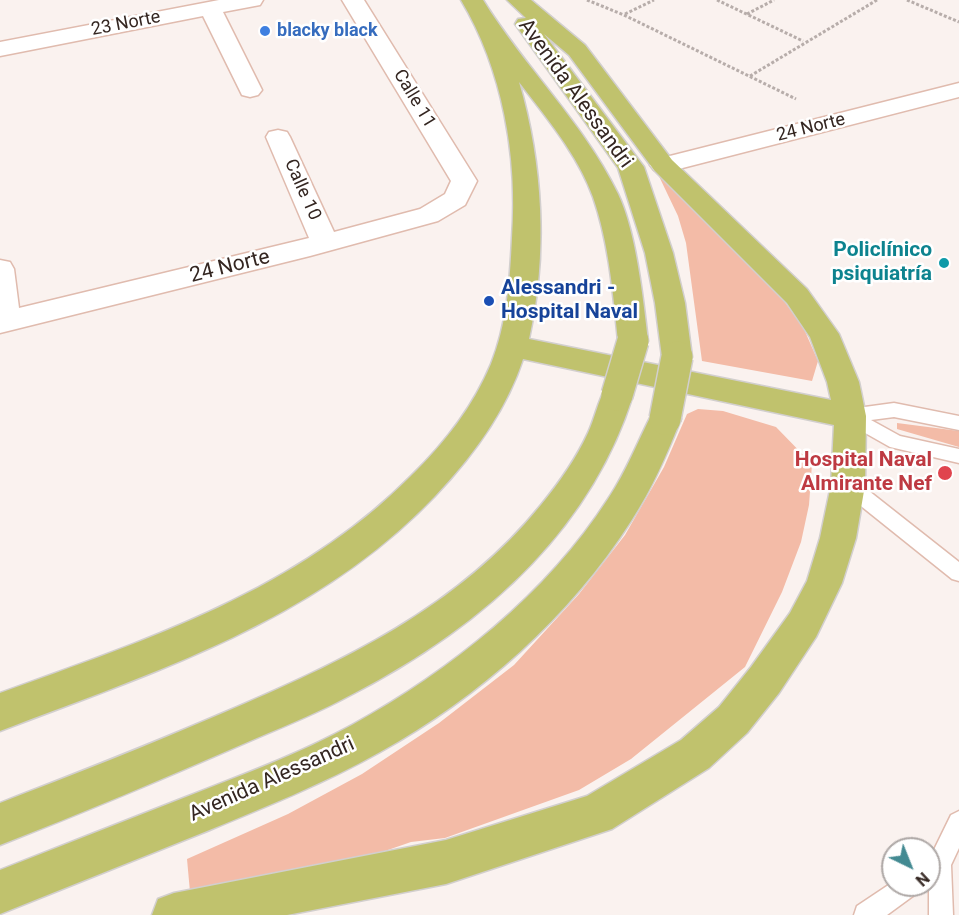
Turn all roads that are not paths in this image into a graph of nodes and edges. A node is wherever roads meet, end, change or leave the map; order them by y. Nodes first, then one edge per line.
1 (167, 0) edge
2 (252, 0) edge
3 (353, 0) edge
4 (472, 0) edge
5 (510, 0) edge
6 (518, 0) edge
7 (205, 9) junction
8 (486, 23) junction
9 (0, 49) edge
10 (250, 90) dead end
11 (959, 90) edge
12 (278, 137) dead end
13 (663, 165) junction
14 (456, 199) joint
15 (325, 243) junction
16 (0, 269) edge
17 (3, 322) edge
18 (512, 346) junction
19 (850, 416) junction
20 (959, 423) edge
21 (959, 456) edge
22 (848, 485) junction
23 (959, 573) edge
24 (0, 712) edge
25 (959, 823) edge
26 (0, 824) edge
27 (941, 855) edge
28 (0, 892) edge
29 (892, 897) edge
30 (938, 897) edge
31 (174, 915) edge
32 (866, 915) edge
33 (941, 915) edge

1 - 7 street
2 - 7 street, 23 Norte
3 - 14 street, Calle 11
4 - 8 main road, Avenida Alessandri
5 - 28 main road, Avenida Alessandri, bridge
6 - 13 main road
7 - 9 street, 23 Norte
7 - 10 street
8 - 18 main road
8 - 26 main road, Avenida Alessandri, bridge
11 - 13 street, 24 Norte
12 - 15 street, Calle 10
13 - 19 main road
14 - 15 street, 24 Norte
15 - 17 street, 24 Norte
16 - 17 street
18 - 19 main road
18 - 24 main road
19 - 20 lane
19 - 21 lane
19 - 22 main road
22 - 23 lane
22 - 31 main road
25 - 27 lane
29 - 32 lane
30 - 33 lane

